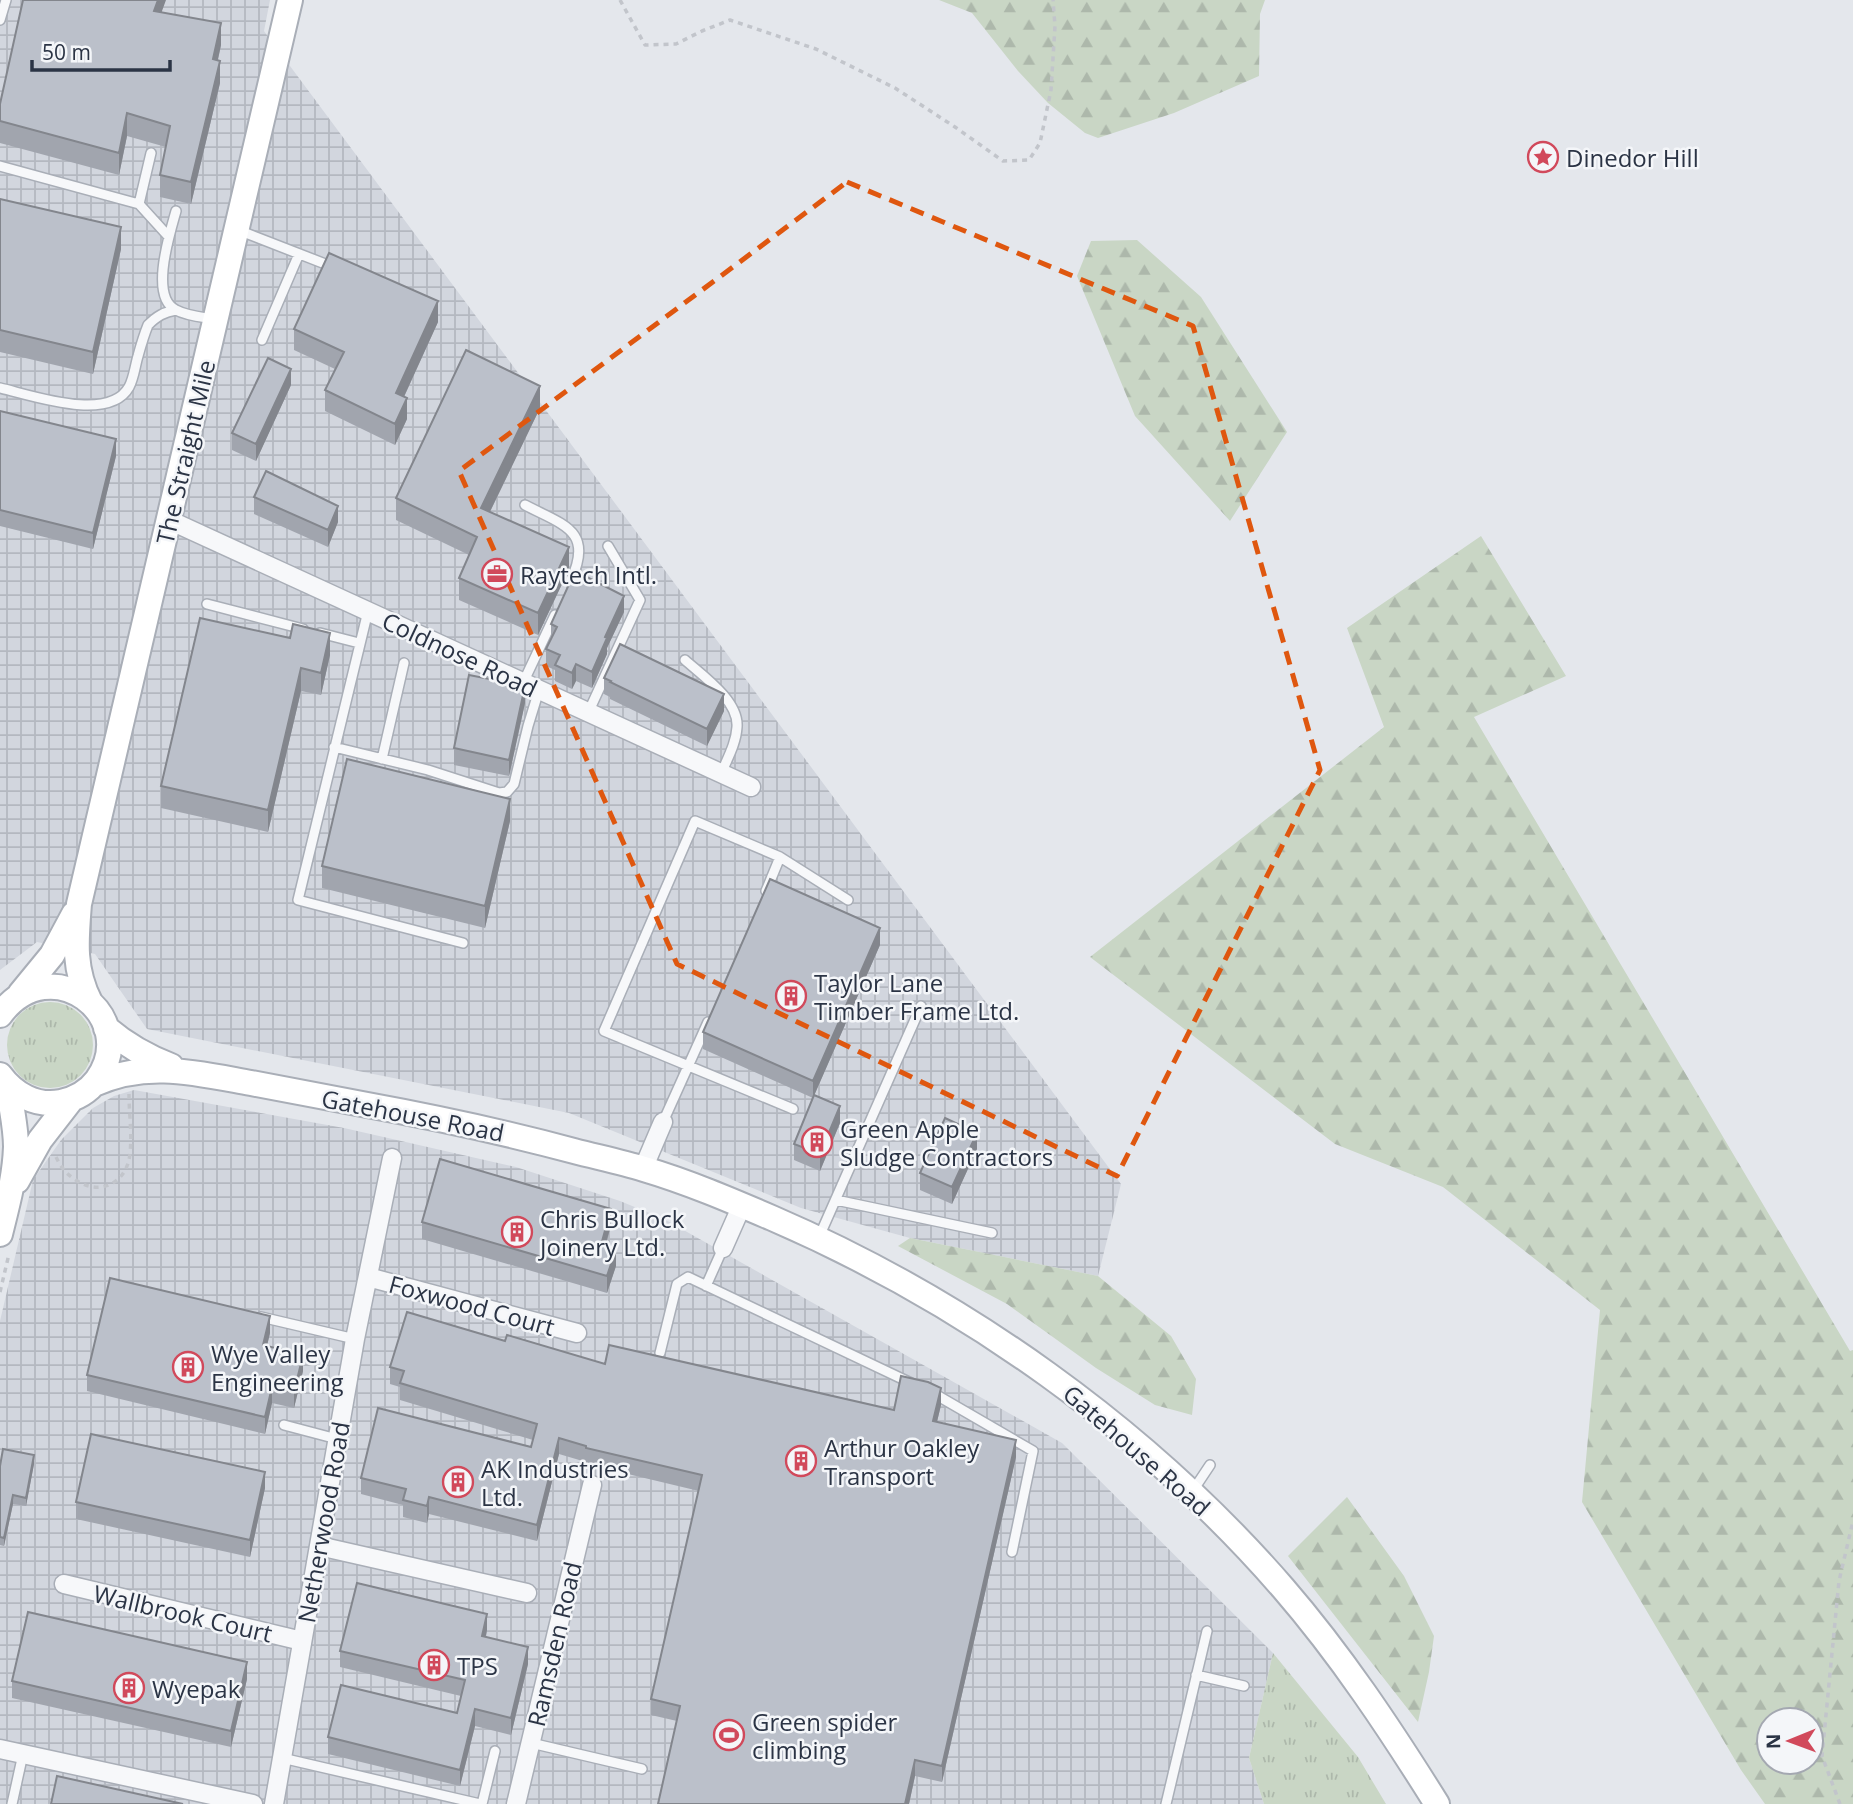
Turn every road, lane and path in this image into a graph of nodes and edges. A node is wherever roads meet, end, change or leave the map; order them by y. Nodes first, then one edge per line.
1 (6, 0) edge
2 (290, 0) edge
3 (620, 0) edge
4 (1053, 0) edge
5 (0, 20) edge
6 (151, 153) dead end
7 (0, 166) edge
8 (138, 204) junction
9 (176, 211) dead end
10 (237, 229) junction
11 (169, 237) junction
12 (299, 254) junction
13 (338, 270) edge
14 (176, 310) junction
15 (215, 320) junction
16 (262, 340) dead end
17 (0, 388) edge
18 (525, 505) dead end
19 (169, 520) junction
20 (608, 546) dead end
21 (568, 587) edge
22 (207, 604) dead end
23 (368, 611) junction
24 (557, 611) edge
25 (359, 643) junction
26 (685, 660) dead end
27 (404, 663) dead end
28 (531, 687) junction
29 (588, 713) junction
30 (334, 747) junction
31 (382, 759) junction
32 (721, 774) junction
33 (751, 788) dead end
34 (780, 857) junction
35 (848, 900) dead end
36 (79, 904) junction
37 (759, 906) edge
38 (463, 943) dead end
39 (90, 1002) junction
40 (8, 1003) edge
41 (921, 1006) dead end
42 (710, 1016) edge
43 (106, 1028) junction
44 (689, 1065) junction
45 (182, 1070) junction
46 (4, 1081) edge
47 (128, 1083) dead end
48 (94, 1084) junction
49 (71, 1100) junction
50 (793, 1109) dead end
51 (663, 1122) joint
52 (55, 1155) dead end
53 (392, 1158) dead end
54 (643, 1168) junction
55 (9, 1197) junction
56 (836, 1200) junction
57 (742, 1205) junction
58 (992, 1233) dead end
59 (0, 1234) edge
60 (819, 1238) junction
61 (723, 1248) joint
62 (368, 1277) junction
63 (706, 1286) junction
64 (255, 1316) edge
65 (577, 1333) dead end
66 (355, 1339) junction
67 (660, 1353) dead end
68 (284, 1425) dead end
69 (337, 1439) junction
70 (1210, 1465) dead end
71 (592, 1485) dead end
72 (1191, 1493) junction
73 (1853, 1521) edge
74 (318, 1546) junction
75 (1012, 1552) dead end
76 (64, 1584) dead end
77 (527, 1593) dead end
78 (1207, 1632) dead end
79 (302, 1641) junction
80 (1196, 1675) junction
81 (1244, 1686) dead end
82 (531, 1744) junction
83 (0, 1749) edge
84 (495, 1751) dead end
85 (23, 1754) junction
86 (282, 1758) junction
87 (642, 1769) dead end
88 (12, 1804) edge
89 (253, 1804) edge
90 (274, 1804) edge
91 (481, 1804) edge
92 (516, 1804) edge
93 (1166, 1804) edge
94 (1437, 1804) edge
95 (1840, 1804) edge

1 - 5 lane
2 - 10 main road, The Straight Mile
3 - 4 path
6 - 8 lane
7 - 8 lane
8 - 11 lane
9 - 11 lane
10 - 12 lane
10 - 15 main road, The Straight Mile
11 - 14 lane
12 - 13 lane
12 - 16 lane
14 - 15 lane
14 - 17 lane
15 - 19 main road, The Straight Mile
18 - 21 lane
19 - 23 street, Coldnose Road
19 - 36 main road, The Straight Mile
20 - 29 lane
22 - 25 lane
23 - 25 lane
23 - 28 street, Coldnose Road
24 - 28 lane
25 - 30 lane
26 - 32 lane
27 - 31 lane
28 - 29 street, Coldnose Road
28 - 31 lane
29 - 32 street, Coldnose Road
30 - 31 lane
30 - 38 lane
32 - 33 street, Coldnose Road
34 - 35 lane
34 - 37 lane
34 - 44 lane
36 - 39 main road, The Straight Mile
36 - 40 main road, The Straight Mile
39 - 40 main road
39 - 43 main road, The Straight Mile
41 - 56 lane
42 - 44 lane
43 - 45 main road, Gatehouse Road
43 - 48 main road
44 - 50 lane
44 - 51 lane
45 - 48 main road, Gatehouse Road
45 - 54 main road, Gatehouse Road
46 - 49 main road
46 - 55 main road
47 - 52 path
48 - 49 main road, Gatehouse Road
49 - 55 main road
51 - 54 street
53 - 62 street, Netherwood Road
54 - 57 main road, Gatehouse Road
55 - 59 main road
56 - 58 lane
56 - 60 lane
57 - 60 main road, Gatehouse Road
57 - 61 street
60 - 72 main road, Gatehouse Road
61 - 63 lane
62 - 65 street, Foxwood Court
62 - 66 street, Netherwood Road
63 - 67 lane
63 - 75 lane
64 - 66 lane
66 - 69 street, Netherwood Road
68 - 69 lane
69 - 74 street, Netherwood Road
70 - 72 lane
71 - 82 street, Ramsden Road
72 - 94 main road, Gatehouse Road
73 - 95 path
74 - 77 street
74 - 79 street, Netherwood Road
76 - 79 street, Wallbrook Court
78 - 80 lane
79 - 86 street, Netherwood Road
80 - 81 lane
80 - 93 lane
82 - 87 lane
82 - 92 street, Ramsden Road
83 - 85 street
84 - 91 lane
85 - 88 lane
85 - 89 street
86 - 90 street, Netherwood Road
86 - 91 lane

